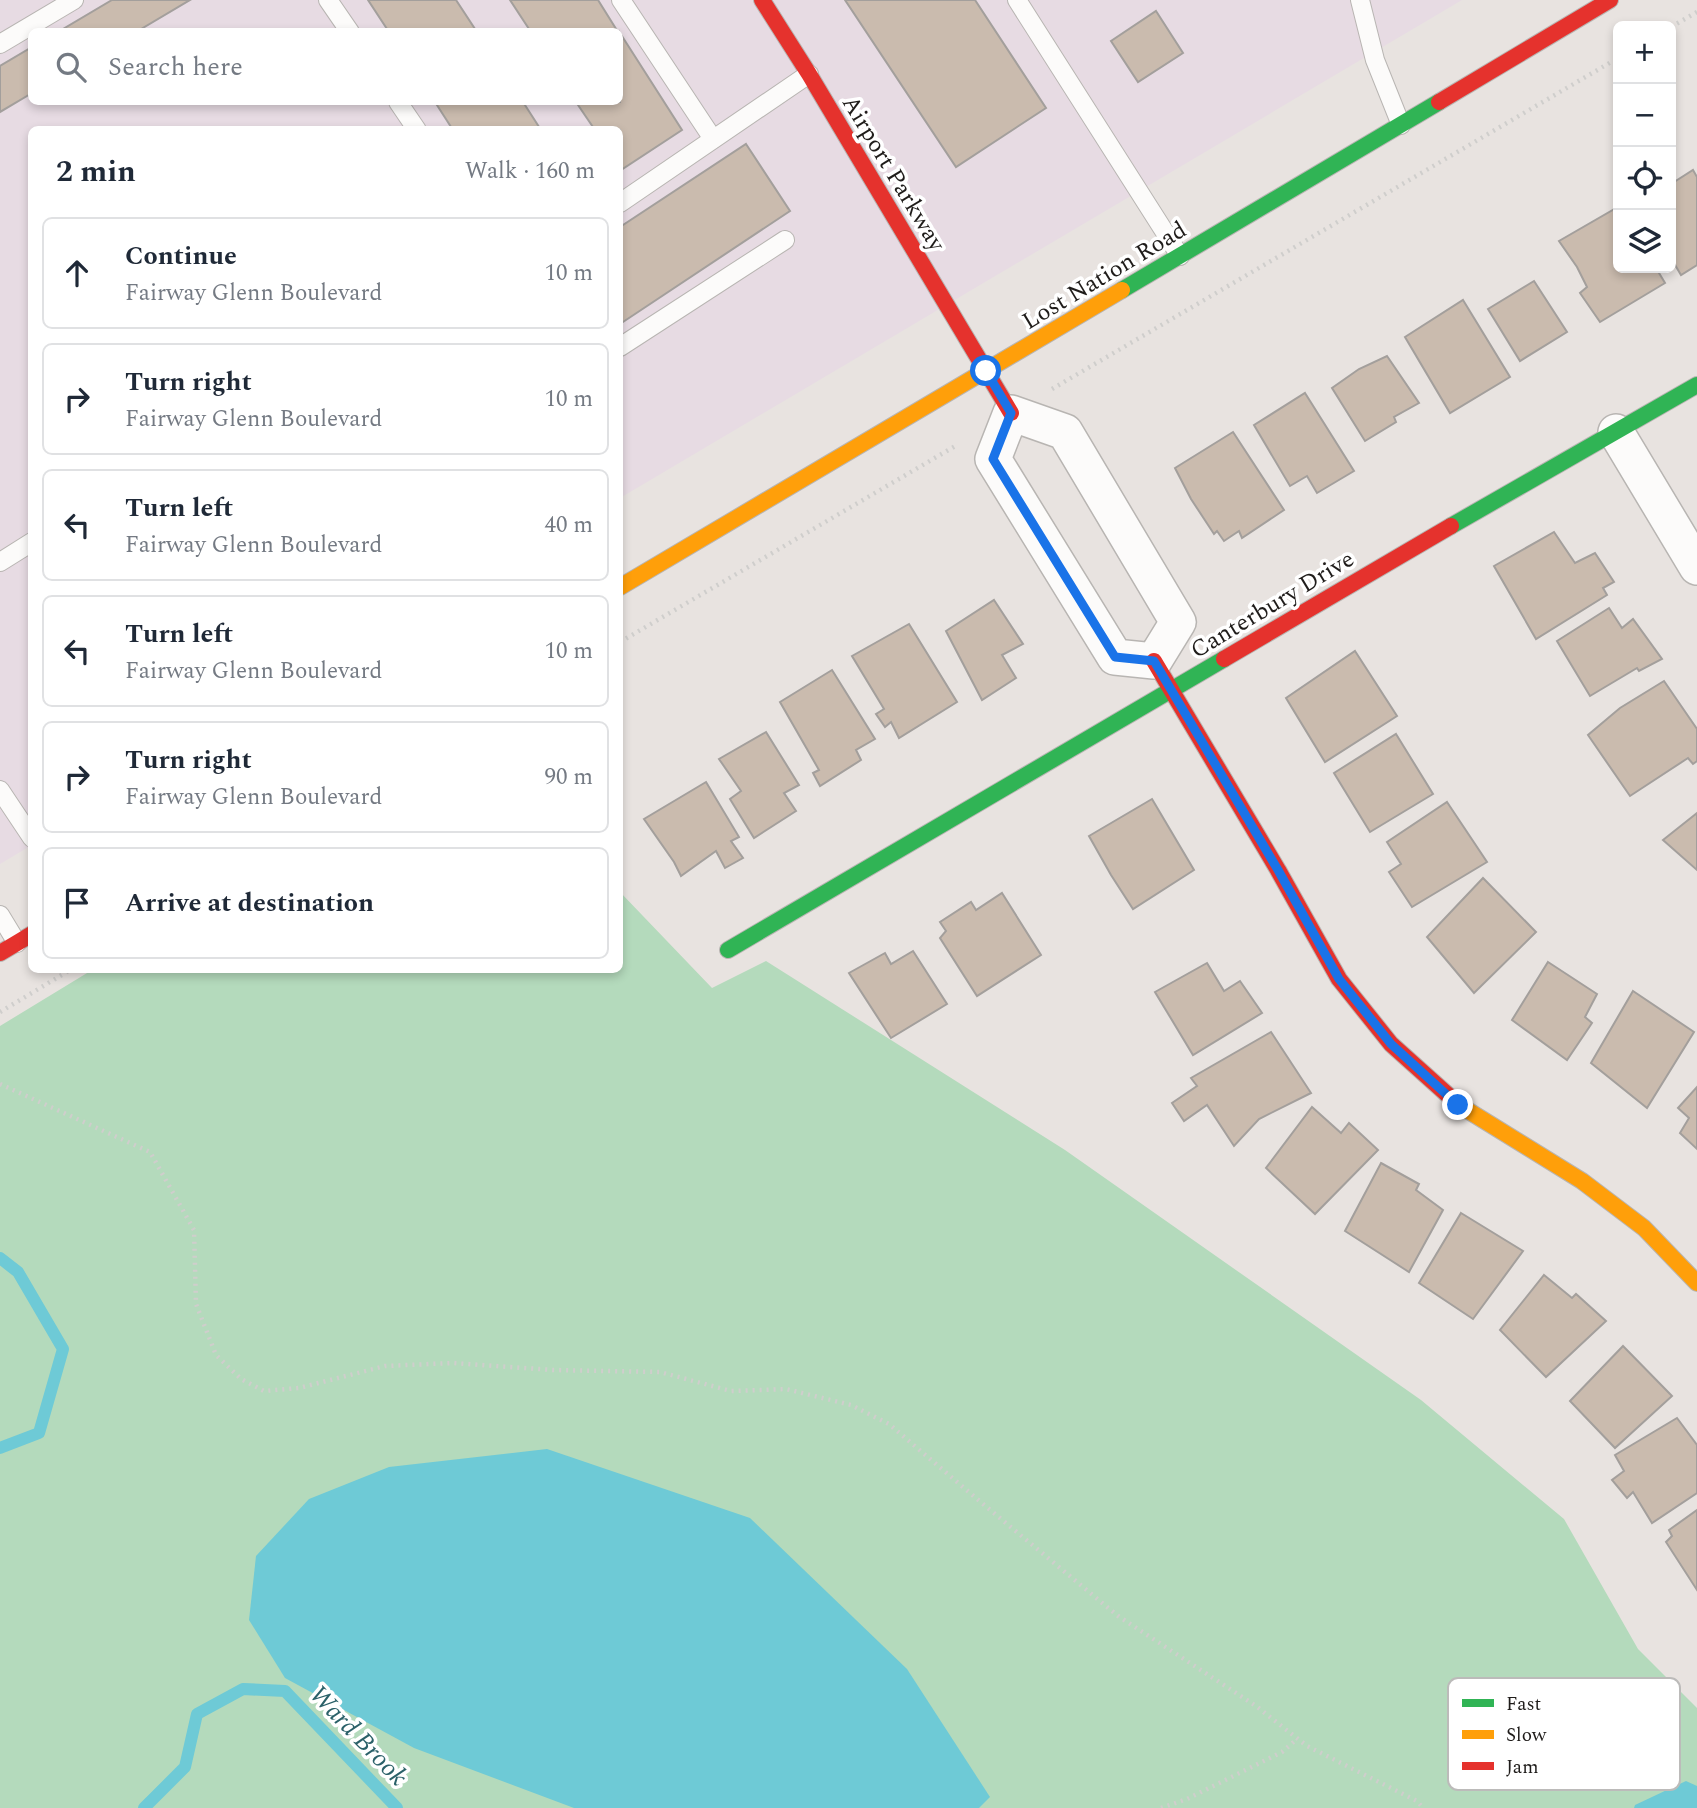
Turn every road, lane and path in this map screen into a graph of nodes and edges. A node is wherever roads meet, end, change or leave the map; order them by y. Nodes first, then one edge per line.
1 (74, 0) edge
2 (328, 0) edge
3 (621, 0) edge
4 (762, 0) edge
5 (1017, 0) edge
6 (1360, 0) edge
7 (1610, 0) edge
8 (1697, 12) edge
9 (1676, 24) edge
10 (347, 28) edge
11 (0, 44) edge
12 (1613, 61) edge
13 (808, 74) junction
14 (400, 105) edge
15 (1401, 125) junction
16 (414, 126) edge
17 (713, 139) junction
18 (623, 201) edge
19 (785, 240) dead end
20 (1180, 256) junction
21 (623, 345) edge
22 (986, 371) junction
23 (1697, 385) edge
24 (1011, 413) junction
25 (1616, 432) junction
26 (28, 544) edge
27 (0, 562) edge
28 (1697, 567) edge
29 (623, 585) edge
30 (623, 640) edge
31 (1154, 661) junction
32 (1170, 691) junction
33 (0, 790) edge
34 (28, 832) edge
35 (0, 915) edge
36 (24, 939) edge
37 (728, 950) dead end
38 (0, 953) edge
39 (65, 973) edge
40 (0, 1012) edge
41 (0, 1084) edge
42 (1697, 1283) edge
43 (1297, 1739) junction
44 (1161, 1808) edge
45 (1423, 1808) edge

1 - 11 lane
2 - 10 lane
3 - 17 lane
4 - 13 street, Airport Parkway
5 - 20 lane
6 - 15 lane
7 - 15 street, Lost Nation Road
8 - 9 path
12 - 24 path
13 - 17 lane
13 - 22 street, Airport Parkway
14 - 16 lane
15 - 20 street, Lost Nation Road
17 - 18 lane
19 - 21 lane
20 - 22 street, Lost Nation Road
22 - 24 street, Airport Parkway
22 - 29 street, Lost Nation Road
23 - 25 street, Canterbury Drive
24 - 30 path
24 - 31 street
24 - 31 street
25 - 28 street
25 - 32 street, Canterbury Drive
26 - 27 lane
31 - 32 street
32 - 37 street, Canterbury Drive
32 - 42 street
33 - 34 lane
35 - 36 lane
36 - 38 street
39 - 40 path
41 - 43 path
43 - 44 path
43 - 45 path

